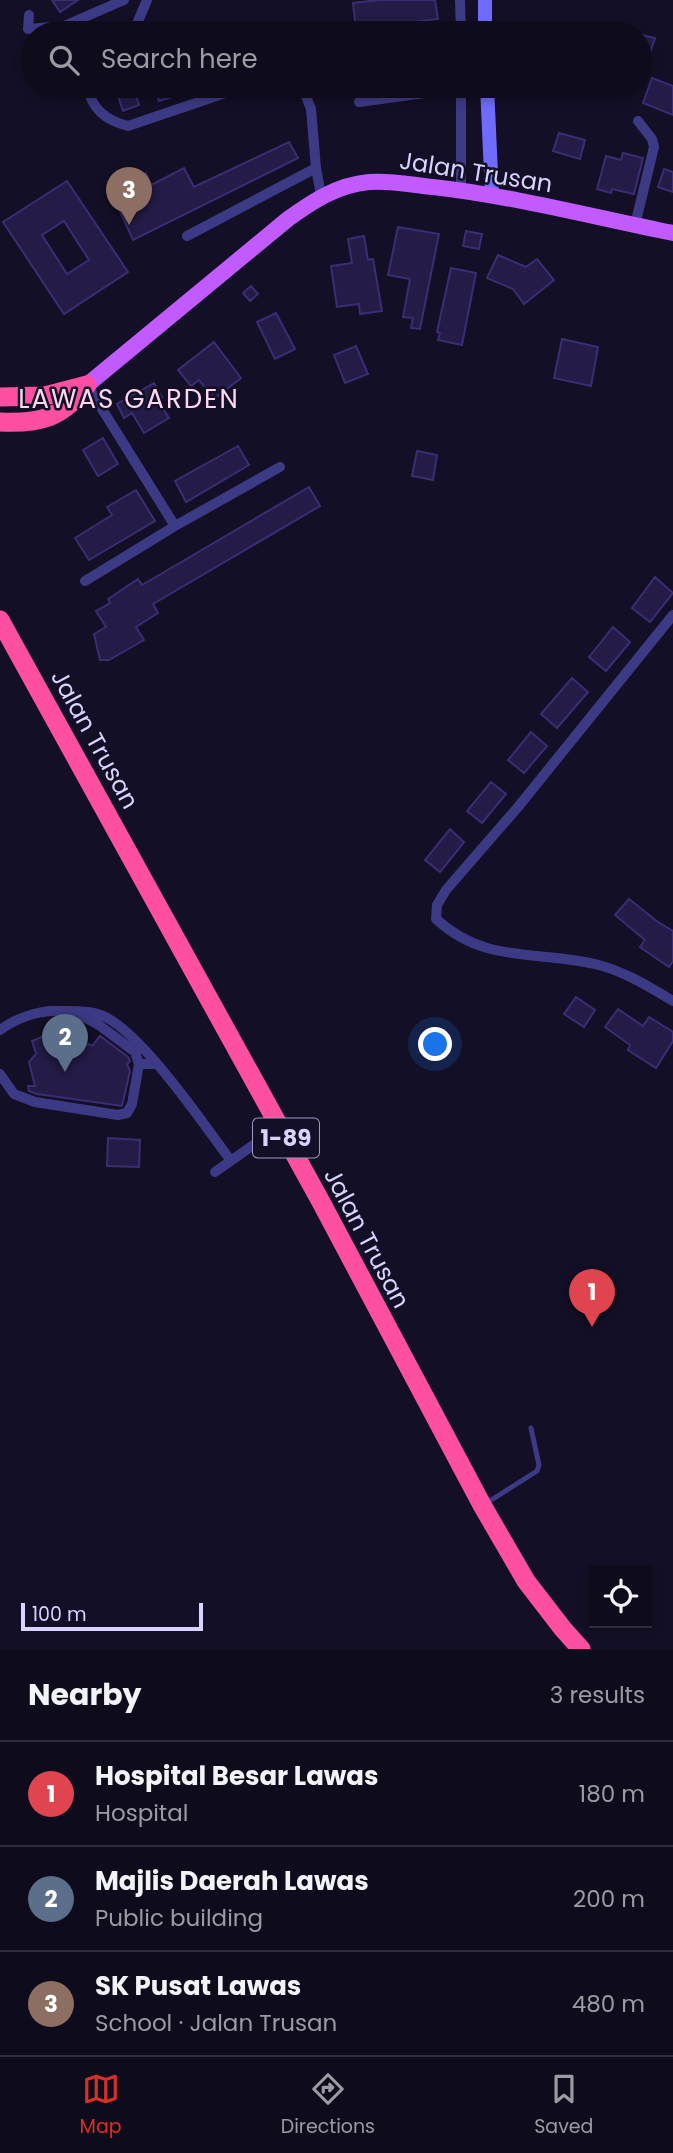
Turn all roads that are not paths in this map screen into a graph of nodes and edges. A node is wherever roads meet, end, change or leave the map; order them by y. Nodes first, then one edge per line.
1 (124, 0) edge
2 (147, 0) edge
3 (460, 0) edge
4 (485, 0) edge
5 (29, 15) dead end
6 (29, 21) edge
7 (76, 21) edge
8 (138, 21) edge
9 (461, 21) edge
10 (485, 21) edge
11 (93, 98) edge
12 (211, 98) edge
13 (307, 98) edge
14 (386, 98) edge
15 (461, 98) edge
16 (488, 98) edge
17 (359, 102) dead end
18 (638, 121) dead end
19 (316, 168) junction
20 (461, 190) junction
21 (321, 195) junction
22 (492, 196) junction
23 (635, 225) junction
24 (673, 233) edge
25 (187, 236) dead end
26 (87, 384) junction
27 (0, 397) edge
28 (0, 422) edge
29 (280, 467) dead end
30 (175, 526) junction
31 (85, 581) dead end
32 (673, 615) edge
33 (0, 620) edge
34 (673, 1001) edge
35 (72, 1011) junction
36 (0, 1030) edge
37 (139, 1064) junction
38 (156, 1064) junction
39 (0, 1074) edge
40 (279, 1127) junction
41 (231, 1161) junction
42 (215, 1172) dead end
43 (531, 1428) dead end
44 (482, 1505) junction
45 (581, 1649) edge

1 - 7 street
2 - 8 street
3 - 9 street
4 - 10 street
5 - 6 street
11 - 12 street
13 - 19 street
14 - 17 street
15 - 20 street
16 - 22 street
18 - 23 street
19 - 21 street
19 - 25 street
20 - 21 main road, Jalan Trusan
20 - 22 main road, Jalan Trusan
21 - 26 main road, Jalan Trusan
22 - 23 main road, Jalan Trusan
23 - 24 main road, Jalan Trusan
26 - 27 highway, Jalan Trusan
26 - 28 highway, Jalan Trusan
26 - 30 street
29 - 30 street
30 - 31 street
32 - 34 street
33 - 40 highway, Jalan Trusan / 1-89
35 - 36 street
35 - 37 street
35 - 38 street
37 - 38 street
37 - 39 street
38 - 41 street
40 - 41 street
40 - 44 highway, Jalan Trusan / 1-89
41 - 42 street
43 - 44 lane
44 - 45 highway, Jalan Trusan / 1-89

